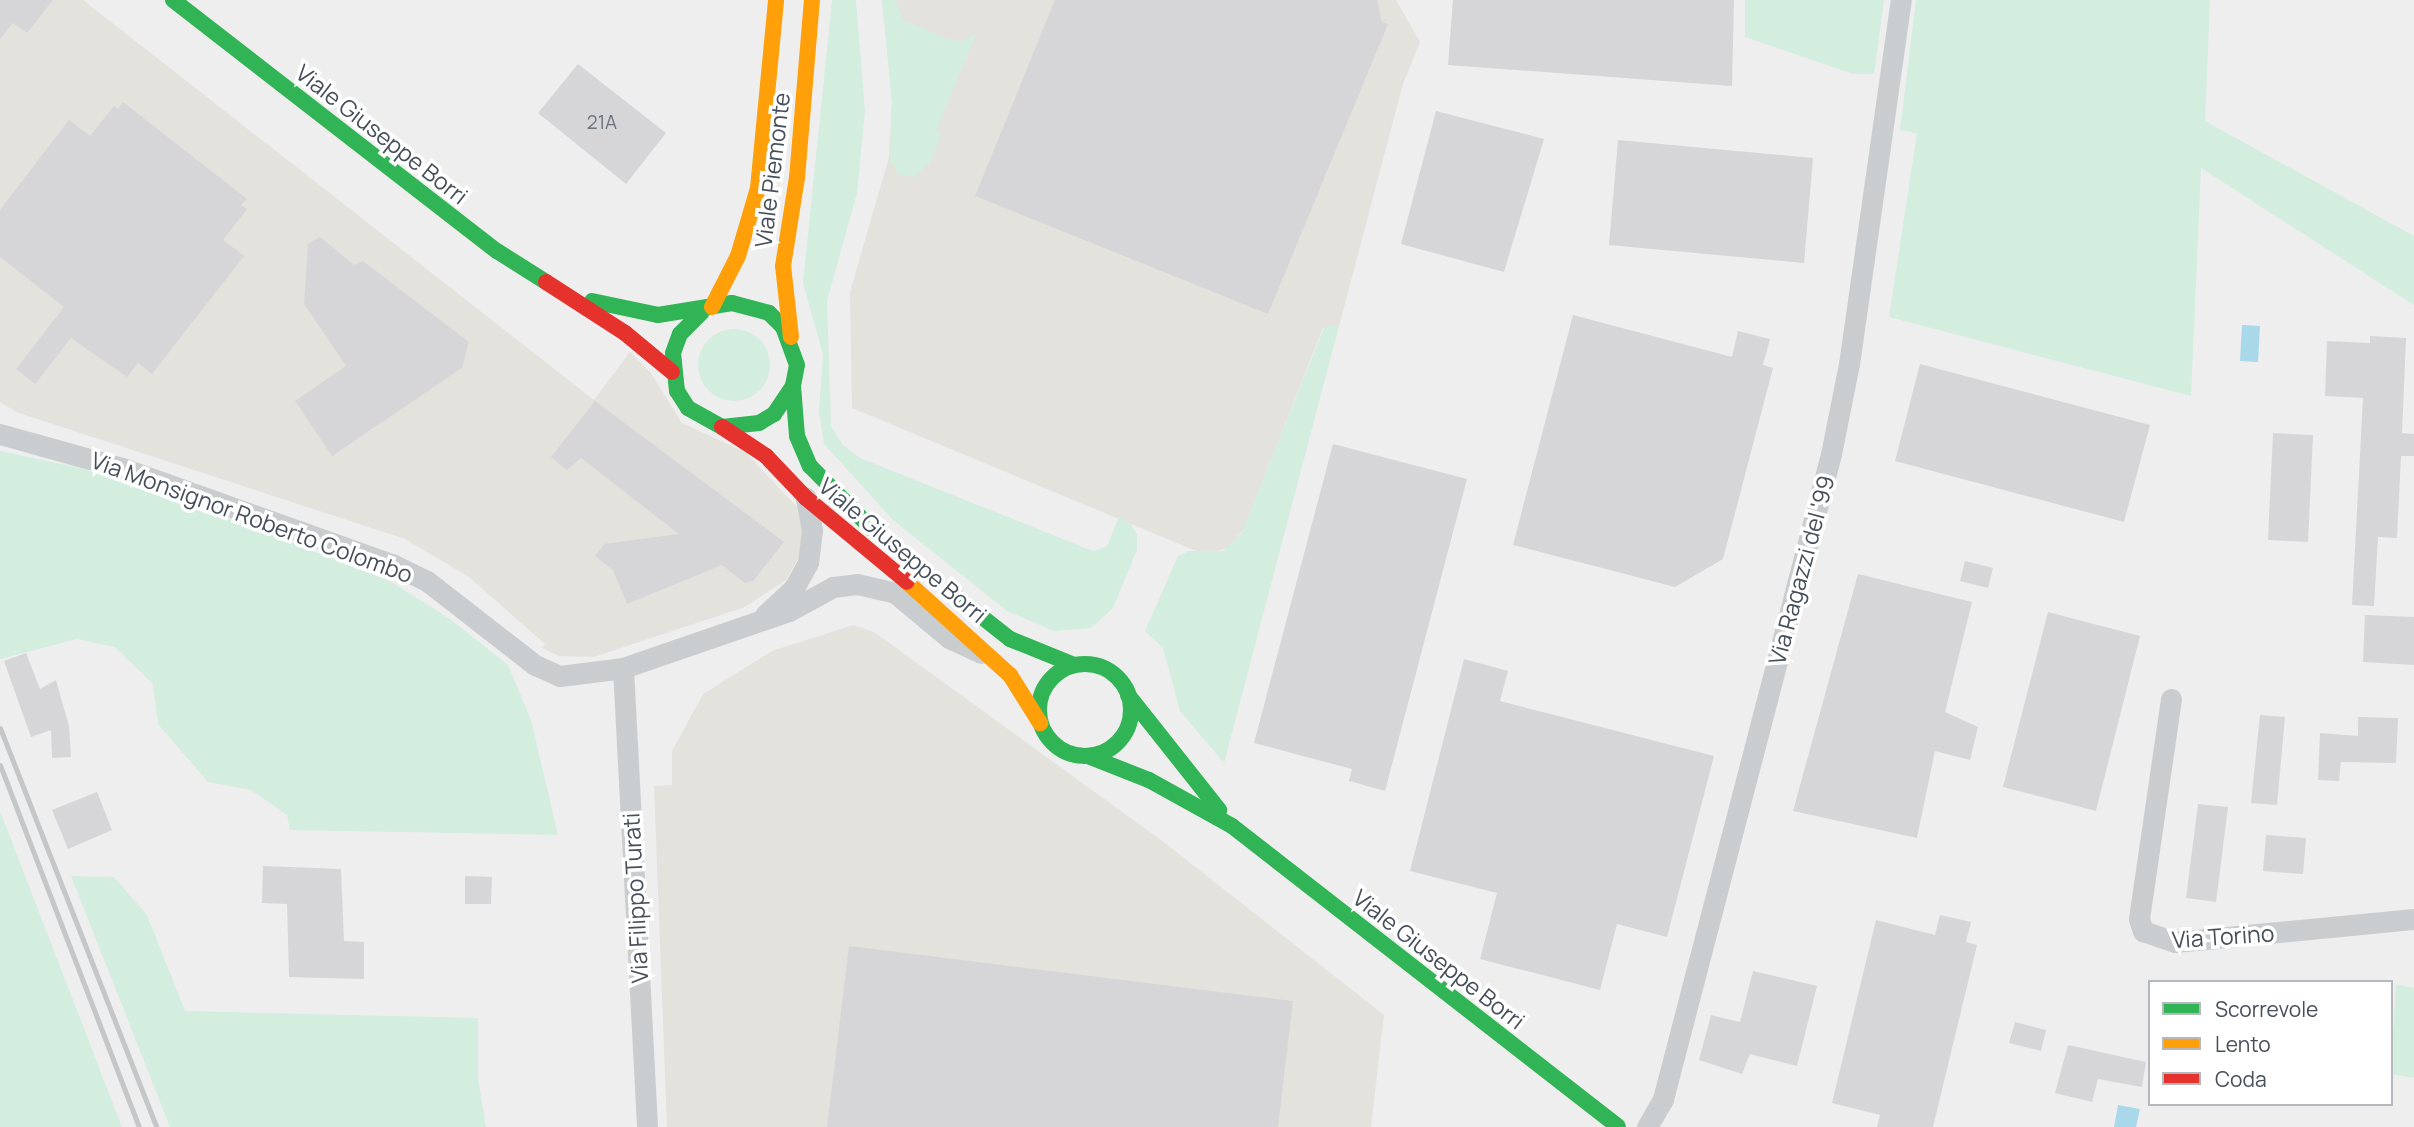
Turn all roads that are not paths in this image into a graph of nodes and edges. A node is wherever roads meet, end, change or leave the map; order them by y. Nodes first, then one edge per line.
1 (173, 0) edge
2 (776, 0) edge
3 (812, 0) edge
4 (1900, 0) edge
5 (571, 295) junction
6 (707, 309) junction
7 (793, 344) junction
8 (672, 372) junction
9 (793, 386) junction
10 (722, 427) junction
11 (0, 434) edge
12 (806, 498) junction
13 (911, 561) dead end
14 (932, 578) dead end
15 (759, 619) junction
16 (992, 657) junction
17 (1074, 666) junction
18 (623, 668) junction
19 (1128, 695) junction
20 (2171, 699) dead end
21 (1040, 723) junction
22 (1088, 756) junction
23 (1232, 827) junction
24 (2414, 919) edge
25 (647, 1127) edge
26 (1618, 1127) edge
27 (1647, 1127) edge

1 - 5 main road, Viale Giuseppe Borri
2 - 6 main road, Viale Piemonte
3 - 7 main road, Viale Piemonte
4 - 27 street, Via Ragazzi del '99
5 - 6 main road, Viale Giuseppe Borri
5 - 8 main road, Viale Giuseppe Borri
6 - 7 main road, Viale Giuseppe Borri
6 - 8 main road
7 - 9 main road, Viale Giuseppe Borri
8 - 10 main road, Viale Giuseppe Borri
9 - 10 main road
9 - 13 main road, Viale Giuseppe Borri
10 - 12 main road, Viale Giuseppe Borri
11 - 18 street, Via Monsignor Roberto Colombo
12 - 15 street, Via Monsignor Roberto Colombo
12 - 16 main road, Viale Giuseppe Borri
14 - 17 main road, Viale Giuseppe Borri
15 - 16 street, Via Monsignor Roberto Colombo
15 - 18 street, Via Monsignor Roberto Colombo
16 - 21 main road, Viale Giuseppe Borri
17 - 19 main road, Viale Giuseppe Borri
17 - 21 main road
18 - 25 street, Via Filippo Turati
19 - 22 main road
19 - 23 main road, Viale Giuseppe Borri
20 - 24 street, Via Torino
21 - 22 main road, Viale Giuseppe Borri
22 - 23 main road, Viale Giuseppe Borri
23 - 26 main road, Viale Giuseppe Borri

